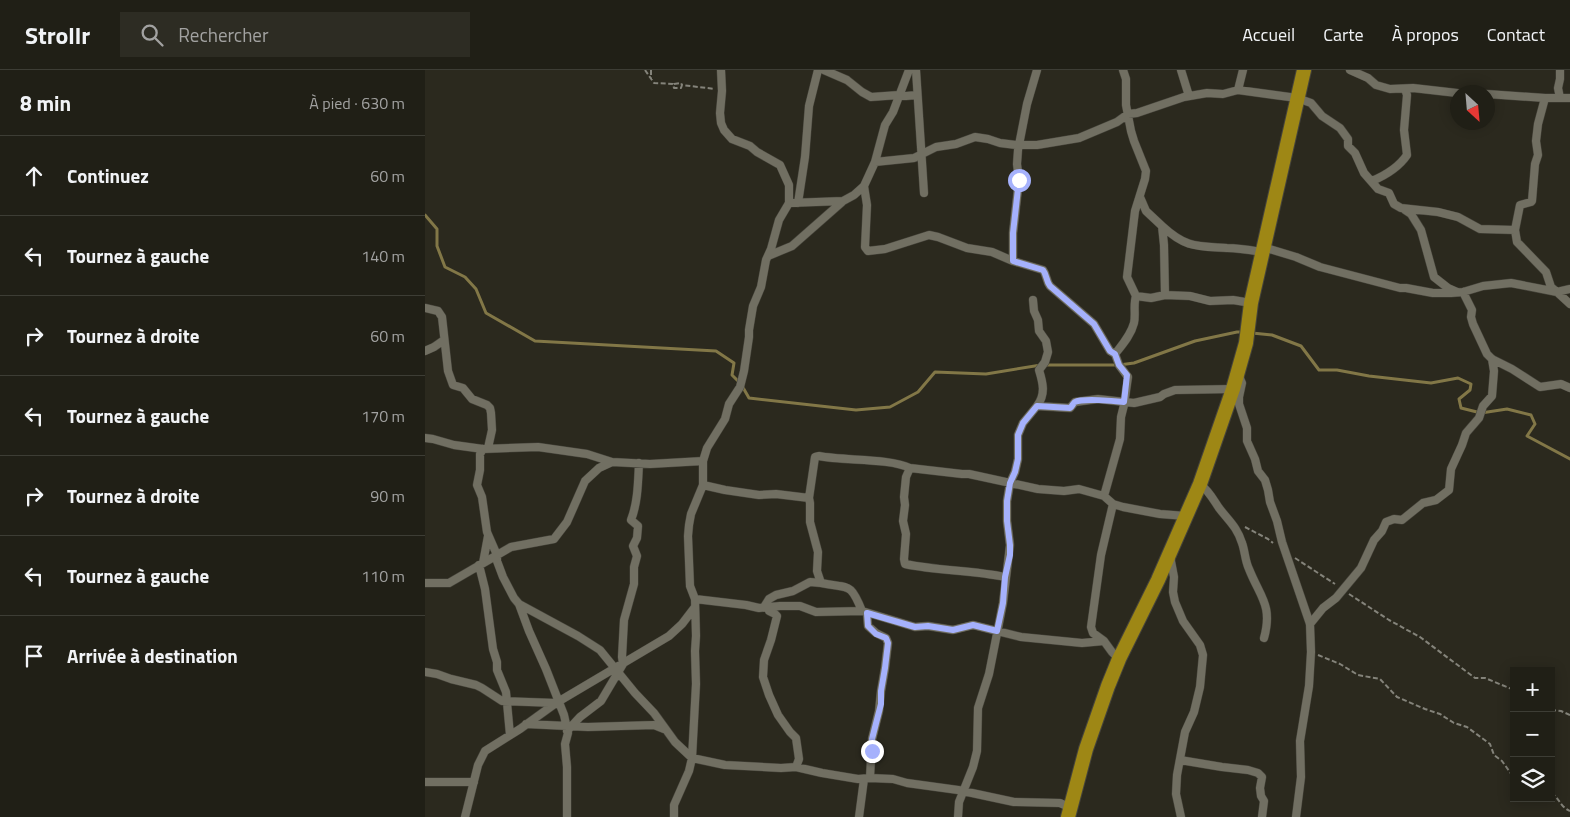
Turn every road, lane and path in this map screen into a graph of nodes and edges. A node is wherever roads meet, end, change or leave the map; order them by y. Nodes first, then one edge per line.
1 (645, 70) edge
2 (651, 70) edge
3 (721, 70) edge
4 (818, 70) edge
5 (824, 70) edge
6 (909, 70) edge
7 (917, 70) edge
8 (1037, 70) edge
9 (1123, 70) edge
10 (1181, 70) edge
11 (1243, 70) edge
12 (1304, 70) edge
13 (1350, 70) edge
14 (1560, 70) edge
15 (651, 79) junction
16 (1405, 89) junction
17 (1238, 90) junction
18 (722, 91) junction
19 (1450, 92) edge
20 (899, 95) junction
21 (917, 95) junction
22 (1495, 95) edge
23 (1189, 96) junction
24 (1297, 98) junction
25 (1545, 98) junction
26 (1559, 98) junction
27 (1570, 98) edge
28 (1128, 114) junction
29 (1020, 144) junction
30 (921, 156) junction
31 (875, 162) junction
32 (1372, 181) junction
33 (863, 186) junction
34 (924, 193) dead end
35 (1140, 197) junction
36 (843, 202) junction
37 (789, 203) junction
38 (798, 203) junction
39 (1401, 208) junction
40 (1162, 226) junction
41 (1515, 230) junction
42 (1263, 249) junction
43 (768, 256) junction
44 (1013, 261) junction
45 (1570, 289) edge
46 (1460, 292) junction
47 (1557, 292) junction
48 (1165, 295) junction
49 (1136, 296) junction
50 (1033, 300) dead end
51 (1251, 303) junction
52 (1570, 304) edge
53 (425, 308) edge
54 (444, 340) junction
55 (425, 351) edge
56 (1115, 354) junction
57 (1492, 359) junction
58 (1237, 372) junction
59 (1570, 388) edge
60 (1233, 389) junction
61 (1124, 402) junction
62 (1037, 406) junction
63 (425, 438) edge
64 (482, 450) junction
65 (703, 461) junction
66 (612, 462) junction
67 (639, 463) junction
68 (910, 468) junction
69 (1010, 483) junction
70 (1200, 484) junction
71 (703, 485) junction
72 (1104, 496) junction
73 (809, 498) junction
74 (1113, 504) junction
75 (1186, 516) junction
76 (1230, 520) junction
77 (488, 536) junction
78 (1169, 554) junction
79 (1286, 554) junction
80 (495, 558) junction
81 (481, 564) junction
82 (1005, 577) junction
83 (425, 583) edge
84 (821, 583) junction
85 (1343, 590) junction
86 (695, 603) junction
87 (519, 604) junction
88 (766, 607) junction
89 (864, 612) junction
90 (1310, 624) junction
91 (997, 631) junction
92 (1264, 638) dead end
93 (1104, 640) junction
94 (1311, 652) junction
95 (1119, 659) junction
96 (623, 664) junction
97 (616, 670) junction
98 (425, 672) edge
99 (1510, 688) edge
100 (507, 702) junction
101 (557, 702) junction
102 (1555, 710) edge
103 (1570, 715) edge
104 (526, 724) junction
105 (568, 728) junction
106 (666, 730) junction
107 (510, 735) junction
108 (692, 758) junction
109 (1180, 760) junction
110 (796, 767) junction
111 (1510, 772) edge
112 (867, 778) junction
113 (425, 782) edge
114 (474, 782) junction
115 (962, 792) junction
116 (1555, 796) edge
117 (1570, 811) edge
118 (1069, 812) edge
119 (465, 817) edge
120 (567, 817) edge
121 (673, 817) edge
122 (859, 817) edge
123 (959, 817) edge
124 (1181, 817) edge
125 (1262, 817) edge
126 (1296, 817) edge

1 - 15 path
2 - 15 path
3 - 18 street
4 - 38 street
5 - 20 street
6 - 20 street
7 - 21 street
8 - 29 street
9 - 28 street
10 - 23 street
11 - 17 street
12 - 24 highway
13 - 16 street
14 - 26 street
15 - 18 path
16 - 19 street
16 - 32 street
17 - 23 street
17 - 24 street
18 - 37 street
20 - 21 street
20 - 31 street
21 - 30 street
22 - 25 street
23 - 28 street
24 - 32 street
24 - 42 highway
25 - 26 street
25 - 41 street
26 - 27 street
28 - 29 street
28 - 35 street
29 - 30 street
29 - 44 street
30 - 31 street
30 - 34 street
31 - 33 street
32 - 39 street
33 - 36 street
33 - 44 street
35 - 40 street
35 - 49 street
36 - 38 street
36 - 43 street
37 - 38 street
37 - 43 street
39 - 41 street
39 - 46 street
40 - 42 street
40 - 48 street
41 - 47 street
42 - 46 street
42 - 51 highway
43 - 65 street
44 - 56 street
45 - 47 street
46 - 47 street
46 - 57 street
47 - 52 street
48 - 49 street
48 - 51 street
49 - 56 street
50 - 62 street
51 - 58 highway
53 - 54 street
54 - 55 street
54 - 64 street
56 - 61 street
57 - 59 street
57 - 85 street
58 - 60 highway
58 - 79 street
60 - 61 street
60 - 70 highway
61 - 62 street
61 - 72 street
62 - 69 street
63 - 64 street
64 - 66 street
64 - 77 street
65 - 67 street
65 - 71 street
66 - 67 street
66 - 80 street
67 - 96 street
68 - 69 street
68 - 73 street
68 - 82 street
69 - 72 street
69 - 82 street
70 - 75 highway
70 - 76 street
71 - 73 street
71 - 86 street
72 - 74 street
73 - 84 street
74 - 75 street
74 - 93 street
75 - 78 highway
76 - 79 path
76 - 92 street
77 - 80 street
77 - 81 street
78 - 95 highway
78 - 109 street
79 - 85 path
79 - 90 street
80 - 81 street
80 - 87 street
81 - 83 street
81 - 100 street
82 - 91 street
84 - 88 street
84 - 89 street
85 - 90 street
85 - 99 path
86 - 88 street
86 - 96 street
86 - 108 street
87 - 97 street
87 - 101 street
88 - 89 street
88 - 110 street
89 - 91 street
89 - 112 street
90 - 94 street
91 - 93 street
91 - 115 street
93 - 95 street
94 - 111 path
94 - 126 street
95 - 118 highway
96 - 97 street
97 - 101 street
97 - 105 street
97 - 106 street
98 - 100 street
100 - 101 street
100 - 107 street
101 - 104 street
101 - 105 street
102 - 103 path
104 - 105 street
104 - 107 street
105 - 106 street
105 - 120 street
106 - 108 street
107 - 114 street
108 - 110 street
108 - 121 street
109 - 124 street
109 - 125 street
110 - 112 street
112 - 115 street
112 - 122 street
113 - 114 street
114 - 119 street
115 - 118 street
115 - 123 street
116 - 117 path

